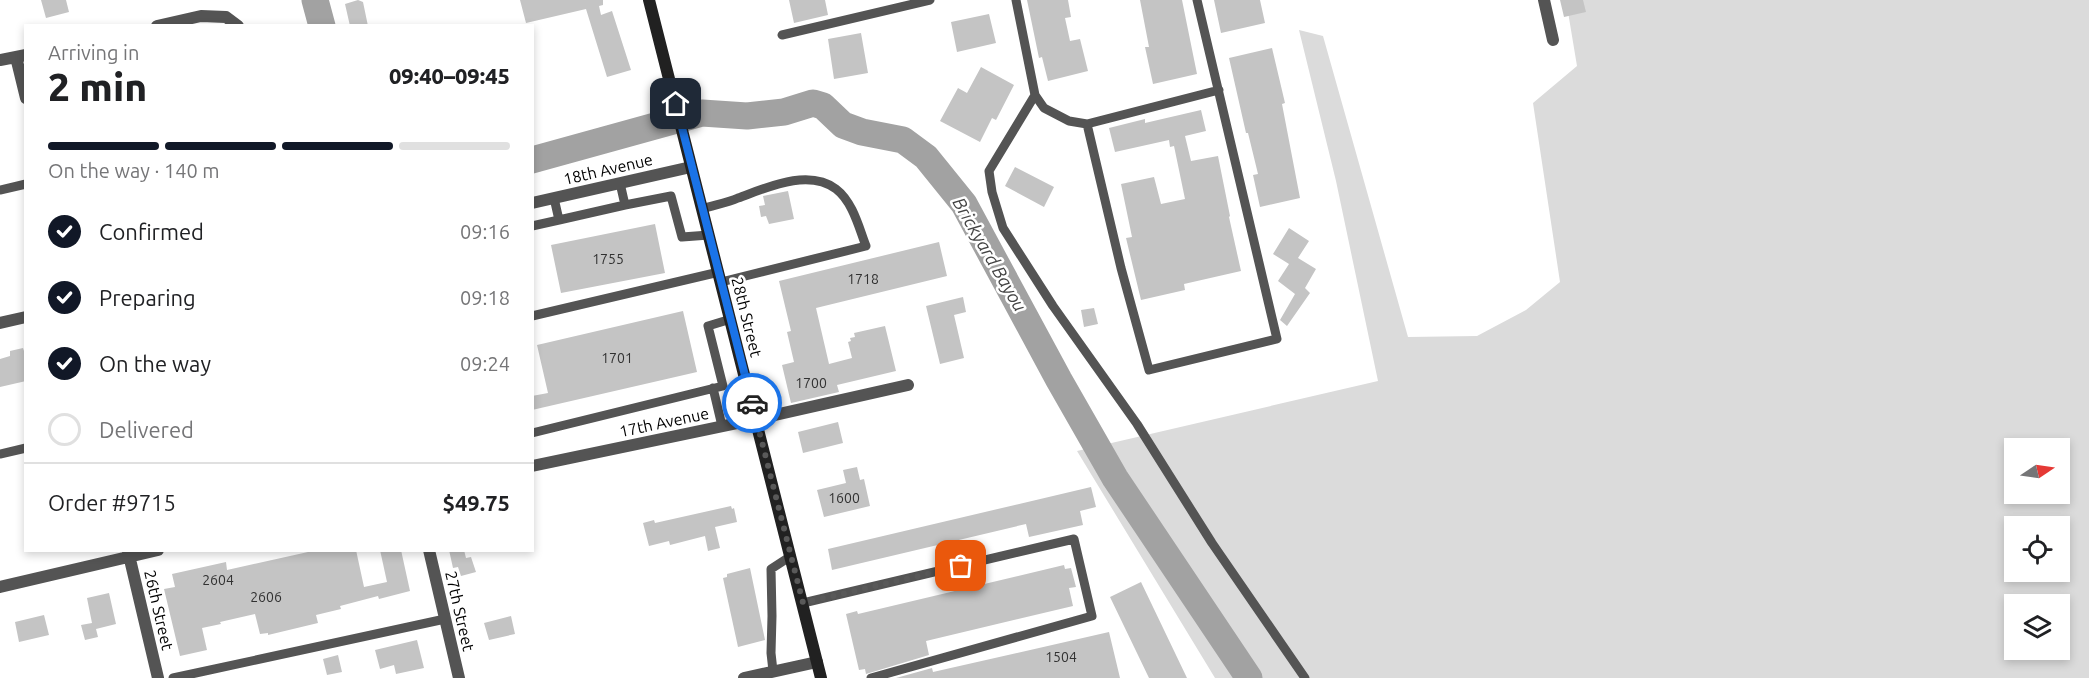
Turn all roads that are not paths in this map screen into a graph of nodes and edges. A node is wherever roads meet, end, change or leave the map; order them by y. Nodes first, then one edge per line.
1 (649, 0) edge
2 (930, 0) edge
3 (1016, 0) edge
4 (1197, 0) edge
5 (1544, 0) edge
6 (167, 24) edge
7 (235, 24) edge
8 (782, 34) dead end
9 (1553, 40) dead end
10 (21, 56) edge
11 (0, 60) edge
12 (24, 81) edge
13 (1219, 90) junction
14 (1035, 94) junction
15 (1087, 124) junction
16 (692, 167) junction
17 (620, 183) junction
18 (24, 184) edge
19 (0, 190) edge
20 (554, 198) junction
21 (534, 203) edge
22 (625, 205) junction
23 (702, 208) junction
24 (559, 220) junction
25 (534, 226) edge
26 (709, 235) junction
27 (720, 277) junction
28 (534, 316) edge
29 (24, 317) edge
30 (731, 319) junction
31 (0, 323) edge
32 (908, 385) dead end
33 (713, 388) junction
34 (757, 419) junction
35 (722, 426) junction
36 (534, 433) edge
37 (24, 448) edge
38 (0, 454) edge
39 (534, 466) edge
40 (143, 552) edge
41 (429, 552) edge
42 (128, 554) edge
43 (791, 556) junction
44 (0, 587) edge
45 (803, 603) junction
46 (445, 618) junction
47 (817, 662) junction
48 (773, 672) junction
49 (158, 678) edge
50 (173, 678) edge
51 (459, 678) edge
52 (744, 678) edge
53 (821, 678) edge
54 (871, 678) edge
55 (1305, 678) edge

1 - 16 main road, 28th Street
2 - 8 lane
3 - 14 lane
4 - 13 lane
5 - 9 street
6 - 7 street
10 - 11 street
10 - 12 street
13 - 15 lane
13 - 15 lane
14 - 15 lane
14 - 55 lane
16 - 17 street, 18th Avenue
16 - 23 main road, 28th Street
17 - 20 street, 18th Avenue
17 - 22 lane
18 - 19 lane
20 - 21 street, 18th Avenue
20 - 24 lane
22 - 24 lane
22 - 26 lane
23 - 26 main road, 28th Street
23 - 27 lane
24 - 25 lane
26 - 27 main road, 28th Street
27 - 28 lane
27 - 30 main road, 28th Street
29 - 31 street
30 - 33 lane
30 - 34 main road, 28th Street
32 - 34 street, 17th Avenue
33 - 35 lane
33 - 36 lane
34 - 35 street, 17th Avenue
34 - 43 main road, 28th Street
35 - 39 street, 17th Avenue
37 - 38 lane
40 - 42 street
41 - 46 street, 27th Street
42 - 44 street
42 - 49 street, 26th Street
43 - 45 main road, 28th Street
43 - 48 lane
45 - 47 main road, 28th Street
45 - 54 lane
46 - 50 lane
46 - 51 street, 27th Street
47 - 48 street
47 - 53 main road, 28th Street
48 - 52 street

